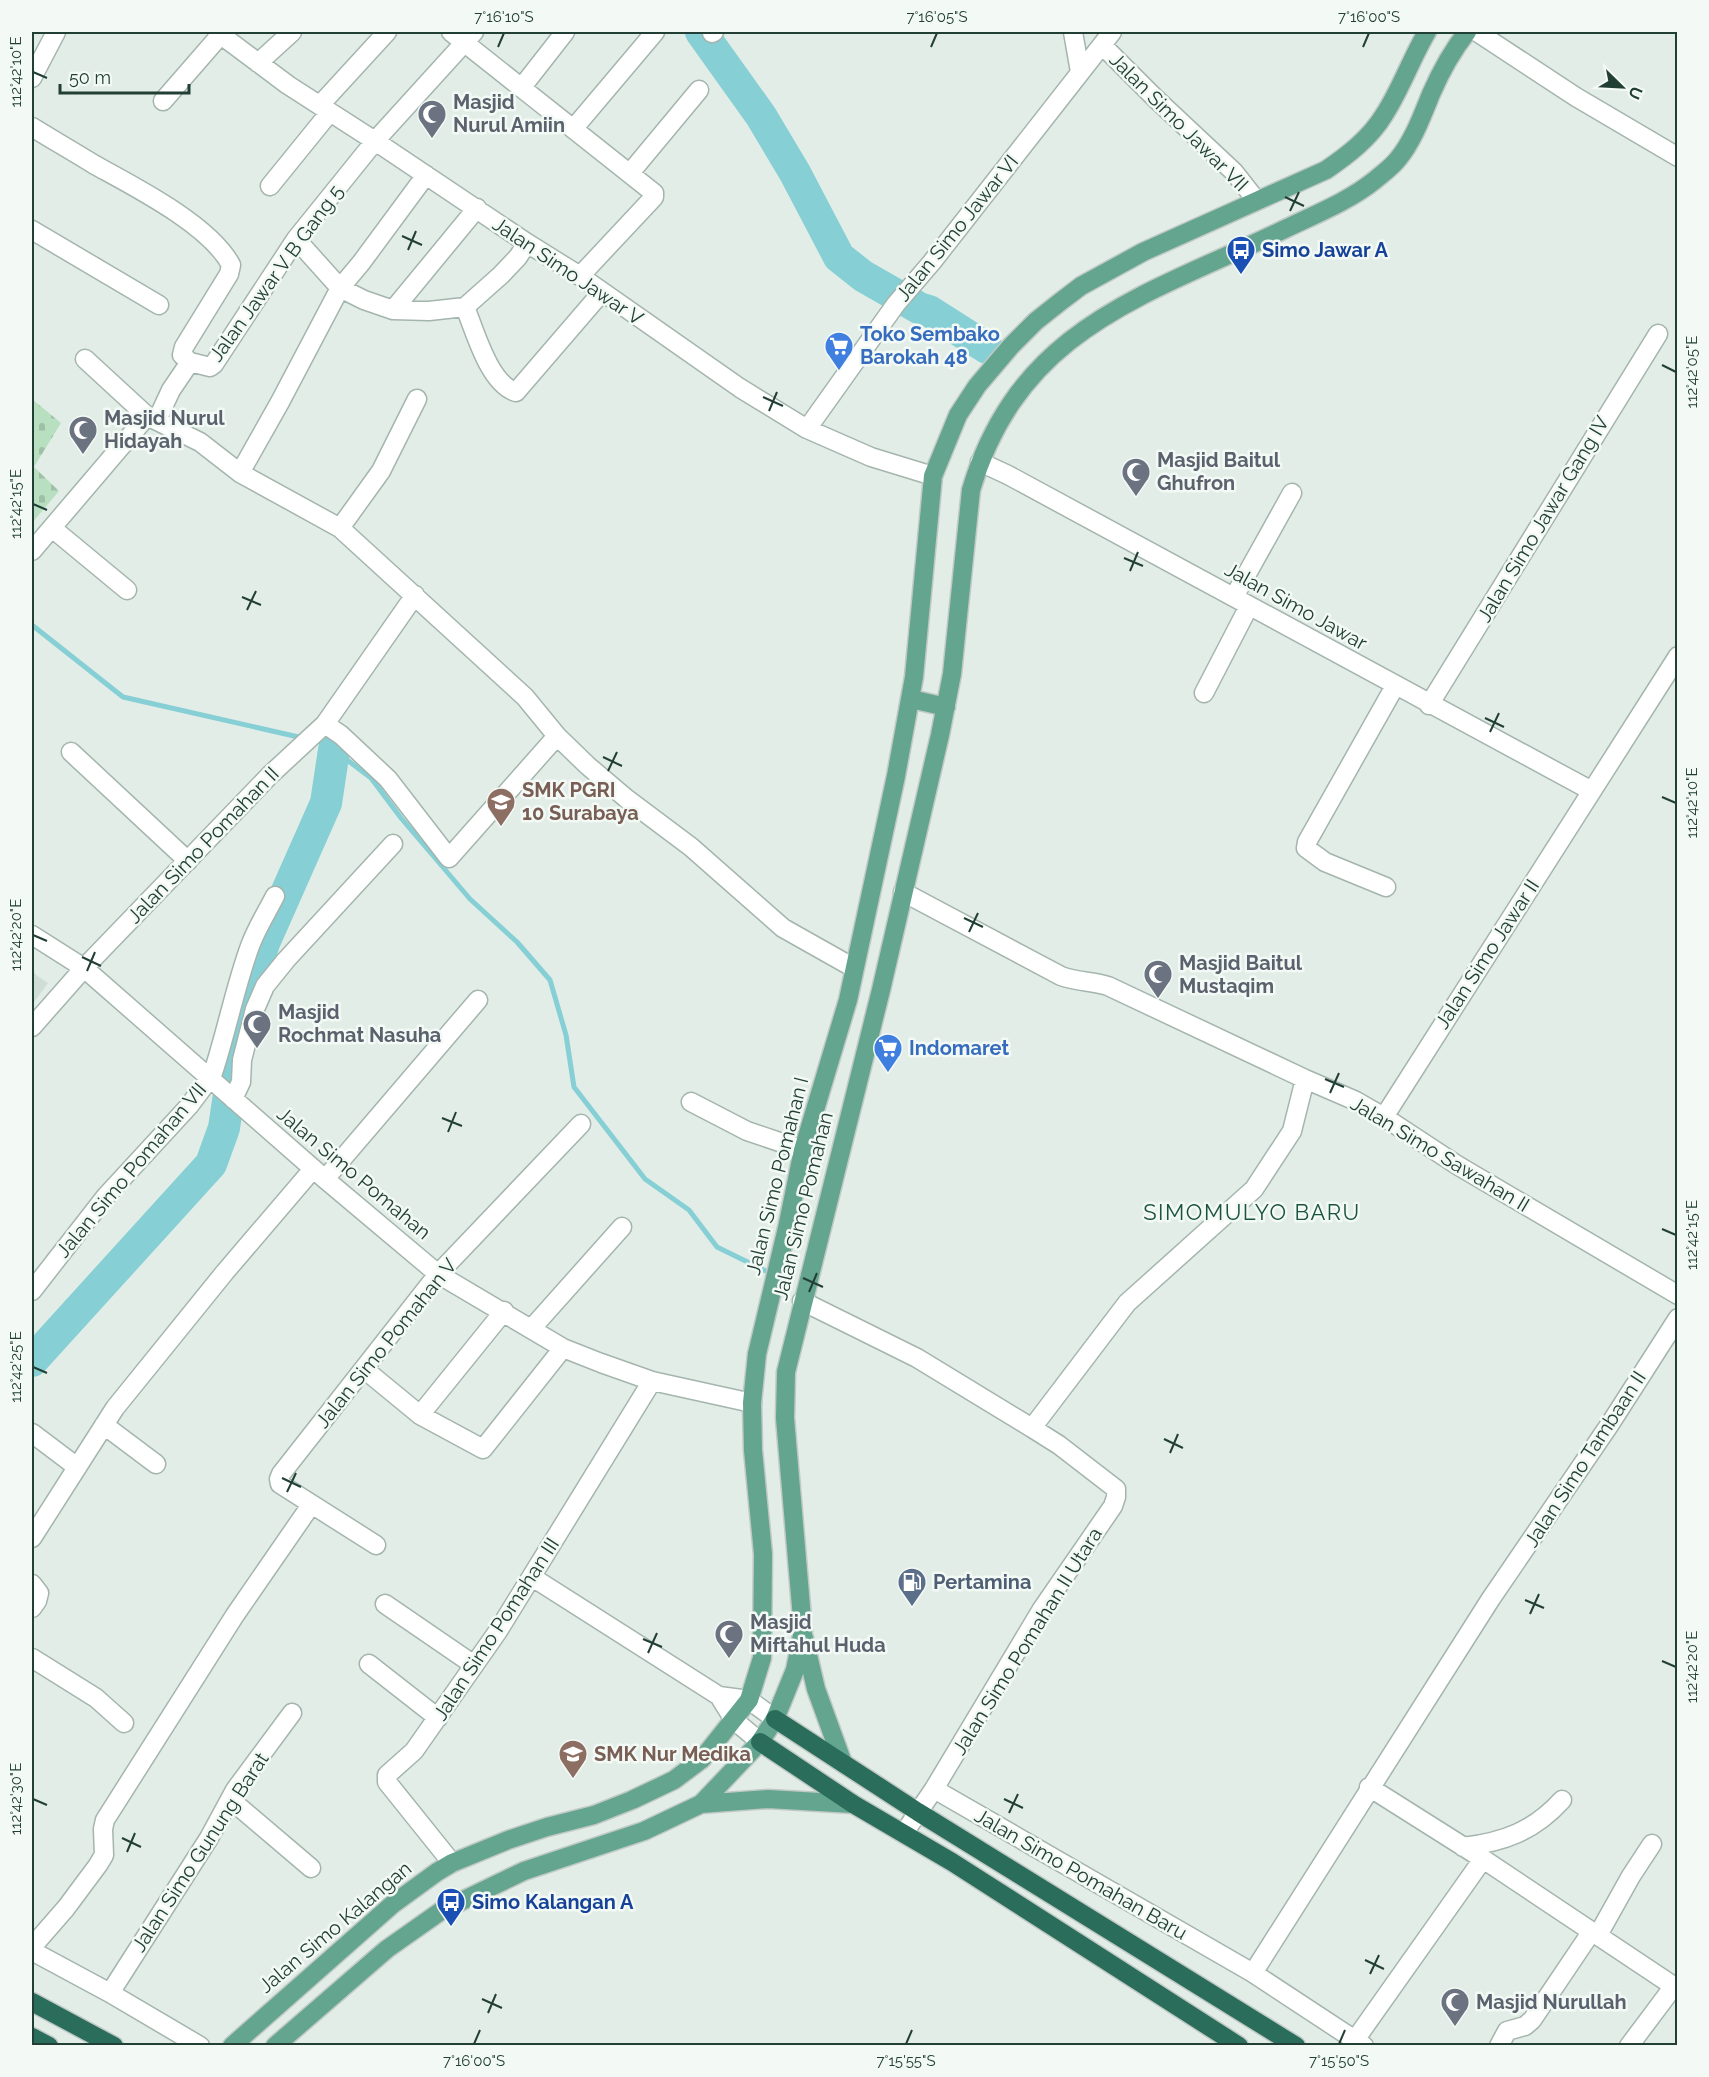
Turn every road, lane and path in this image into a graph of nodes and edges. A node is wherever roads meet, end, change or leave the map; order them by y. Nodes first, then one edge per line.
1 (56, 32) edge
2 (220, 32) edge
3 (292, 32) edge
4 (387, 32) edge
5 (565, 32) edge
6 (655, 32) edge
7 (1073, 32) edge
8 (1427, 32) edge
9 (1467, 32) edge
10 (1477, 32) edge
11 (463, 35) edge
12 (1107, 38) edge
13 (258, 63) junction
14 (1080, 72) junction
15 (32, 78) edge
16 (522, 87) junction
17 (699, 90) dead end
18 (163, 101) dead end
19 (325, 108) junction
20 (32, 127) edge
21 (574, 128) junction
22 (375, 141) junction
23 (1677, 157) edge
24 (630, 173) junction
25 (426, 176) junction
26 (270, 186) dead end
27 (1256, 200) junction
28 (477, 208) junction
29 (32, 230) edge
30 (296, 239) junction
31 (527, 243) junction
32 (580, 276) junction
33 (340, 288) junction
34 (602, 292) junction
35 (159, 305) dead end
36 (465, 307) junction
37 (393, 310) junction
38 (1658, 334) dead end
39 (85, 359) dead end
40 (190, 362) junction
41 (417, 399) dead end
42 (152, 418) junction
43 (807, 429) junction
44 (980, 462) junction
45 (240, 473) junction
46 (933, 476) junction
47 (1292, 493) dead end
48 (52, 528) junction
49 (340, 528) junction
50 (32, 551) edge
51 (127, 590) dead end
52 (415, 595) junction
53 (1241, 602) junction
54 (1677, 656) edge
55 (1395, 686) junction
56 (1204, 693) dead end
57 (910, 699) junction
58 (1430, 705) junction
59 (946, 707) junction
60 (312, 735) junction
61 (557, 736) junction
62 (71, 752) dead end
63 (1590, 790) junction
64 (393, 844) dead end
65 (188, 861) junction
66 (1386, 887) dead end
67 (903, 892) junction
68 (275, 896) dead end
69 (32, 935) edge
70 (84, 968) junction
71 (854, 968) junction
72 (478, 1000) dead end
73 (32, 1027) edge
74 (1305, 1079) junction
75 (220, 1087) junction
76 (691, 1102) dead end
77 (1384, 1117) junction
78 (581, 1124) dead end
79 (802, 1150) junction
80 (319, 1174) junction
81 (622, 1227) dead end
82 (438, 1274) junction
83 (32, 1291) edge
84 (1677, 1295) edge
85 (802, 1301) junction
86 (504, 1311) junction
87 (1677, 1318) edge
88 (532, 1328) junction
89 (563, 1348) junction
90 (364, 1369) junction
91 (652, 1381) junction
92 (744, 1401) junction
93 (420, 1415) junction
94 (104, 1425) junction
95 (1032, 1428) junction
96 (32, 1433) edge
97 (156, 1464) dead end
98 (77, 1467) junction
99 (311, 1505) junction
100 (32, 1538) edge
101 (376, 1545) dead end
102 (532, 1577) junction
103 (32, 1584) edge
104 (385, 1604) dead end
105 (32, 1608) edge
106 (803, 1630) junction
107 (32, 1658) edge
108 (369, 1664) dead end
109 (474, 1665) junction
110 (719, 1696) junction
111 (749, 1700) junction
112 (292, 1713) dead end
113 (438, 1718) junction
114 (775, 1719) junction
115 (734, 1720) junction
116 (124, 1723) dead end
117 (760, 1742) junction
118 (843, 1763) junction
119 (1369, 1787) junction
120 (934, 1789) junction
121 (231, 1800) junction
122 (1562, 1800) dead end
123 (701, 1804) junction
124 (853, 1804) junction
125 (918, 1812) junction
126 (904, 1833) junction
127 (1652, 1844) dead end
128 (1463, 1847) junction
129 (1483, 1859) junction
130 (452, 1863) junction
131 (311, 1868) dead end
132 (1595, 1933) junction
133 (32, 1949) edge
134 (1253, 1973) junction
135 (1676, 1987) edge
136 (110, 1993) junction
137 (32, 2002) edge
138 (1247, 2015) junction
139 (32, 2037) edge
140 (1359, 2043) edge
141 (1236, 2044) edge
142 (49, 2046) edge
143 (114, 2046) edge
144 (200, 2046) edge
145 (232, 2046) edge
146 (275, 2046) edge
147 (1296, 2046) edge
148 (1499, 2046) edge
149 (1629, 2046) edge

1 - 15 street
2 - 13 street, Jalan Simo Jawar V
2 - 18 street
3 - 13 street
4 - 19 street
5 - 16 street
6 - 21 street
7 - 14 street, Jalan Simo Jawar VII
8 - 27 main road, Jalan Simo Pomahan I
9 - 44 main road
10 - 23 street
11 - 16 street
11 - 22 street, Jalan Jawar V B Gang 5
12 - 14 street, Jalan Simo Jawar VI
12 - 27 street, Jalan Simo Jawar VII
13 - 19 street, Jalan Simo Jawar V
14 - 43 street, Jalan Simo Jawar VI
16 - 21 street
17 - 24 street
19 - 22 street, Jalan Simo Jawar V
19 - 26 street
20 - 40 street
21 - 24 street
22 - 25 street, Jalan Simo Jawar V
22 - 30 street, Jalan Jawar V B Gang 5
24 - 32 street
25 - 28 street, Jalan Simo Jawar V
25 - 33 street
27 - 46 main road, Jalan Simo Pomahan I
28 - 31 street, Jalan Simo Jawar V
28 - 37 street
29 - 35 street
30 - 33 street
30 - 40 street, Jalan Jawar V B Gang 5
31 - 32 street, Jalan Simo Jawar V
31 - 36 street
32 - 34 street, Jalan Simo Jawar V
33 - 37 street
33 - 45 street
34 - 36 street
34 - 43 street, Jalan Simo Jawar V
36 - 37 street
38 - 58 street, Jalan Simo Jawar Gang IV
39 - 42 street
40 - 42 street, Jalan Jawar V B Gang 5
41 - 49 street
42 - 45 street
42 - 48 street, Jalan Jawar V B Gang 5
43 - 46 street, Jalan Simo Jawar V
44 - 53 street, Jalan Simo Jawar
44 - 59 main road
45 - 49 street
46 - 57 main road, Jalan Simo Pomahan I
47 - 53 street
48 - 50 street, Jalan Jawar V B Gang 5
48 - 51 street
49 - 52 street
52 - 60 street, Jalan Simo Pomahan II
52 - 61 street
53 - 55 street, Jalan Simo Jawar
53 - 56 street
54 - 63 street, Jalan Simo Jawar II
55 - 58 street, Jalan Simo Jawar
55 - 66 street
57 - 59 main road
57 - 71 main road, Jalan Simo Pomahan I
58 - 63 street, Jalan Simo Jawar
59 - 67 main road, Jalan Simo Pomahan
60 - 61 street
60 - 65 street, Jalan Simo Pomahan II
61 - 71 street
62 - 65 street
63 - 77 street, Jalan Simo Jawar II
64 - 75 street
65 - 70 street, Jalan Simo Pomahan II
67 - 74 street, Jalan Simo Sawahan II
67 - 85 main road, Jalan Simo Pomahan
68 - 75 street
69 - 70 street, Jalan Simo Pomahan
70 - 73 street, Jalan Simo Pomahan II
70 - 75 street, Jalan Simo Pomahan
71 - 79 main road, Jalan Simo Pomahan I
72 - 80 street
74 - 77 street, Jalan Simo Sawahan II
74 - 95 street
75 - 80 street, Jalan Simo Pomahan
75 - 83 street, Jalan Simo Pomahan VII
76 - 79 street
77 - 84 street, Jalan Simo Sawahan II
78 - 82 street, Jalan Simo Pomahan V
79 - 92 main road, Jalan Simo Pomahan I
80 - 82 street, Jalan Simo Pomahan
80 - 94 street
81 - 88 street
82 - 86 street, Jalan Simo Pomahan
82 - 90 street, Jalan Simo Pomahan V
85 - 95 street
85 - 106 main road, Jalan Simo Pomahan
86 - 88 street, Jalan Simo Pomahan
86 - 93 street
87 - 119 street, Jalan Simo Tambaan II
88 - 89 street, Jalan Simo Pomahan
89 - 91 street, Jalan Simo Pomahan
89 - 93 street
90 - 93 street
90 - 99 street, Jalan Simo Pomahan V
91 - 92 street, Jalan Simo Pomahan
91 - 102 street, Jalan Simo Pomahan III
92 - 111 main road, Jalan Simo Pomahan I
94 - 97 street
94 - 98 street
95 - 120 street, Jalan Simo Pomahan II Utara
96 - 98 street
98 - 100 street
99 - 101 street, Jalan Simo Pomahan V
99 - 133 street
102 - 109 street, Jalan Simo Pomahan III
102 - 110 street
103 - 105 street
104 - 109 street
106 - 114 main road, Jalan Simo Pomahan
106 - 118 main road
107 - 116 street
108 - 113 street
109 - 113 street, Jalan Simo Pomahan III
110 - 111 street
110 - 115 street
111 - 114 street
111 - 115 main road, Jalan Simo Kalangan
112 - 121 street, Jalan Simo Gunung Barat
113 - 130 street, Jalan Simo Pomahan III
114 - 117 main road
114 - 118 highway
115 - 117 street
115 - 130 main road, Jalan Simo Kalangan
117 - 123 main road
117 - 124 highway
118 - 125 highway
119 - 128 street
119 - 134 street
120 - 125 street
120 - 134 street, Jalan Simo Pomahan Baru
121 - 131 street
121 - 136 street, Jalan Simo Gunung Barat
122 - 128 street
123 - 124 main road
123 - 146 main road
124 - 126 highway
125 - 126 street
125 - 138 highway
126 - 141 highway
127 - 132 street
128 - 129 street
129 - 132 street
129 - 140 street
130 - 145 main road, Jalan Simo Kalangan
132 - 135 street
132 - 148 street
133 - 136 street
134 - 140 street, Jalan Simo Pomahan Baru
135 - 149 street
136 - 144 street
137 - 143 highway
138 - 141 highway
138 - 147 highway
139 - 142 highway

